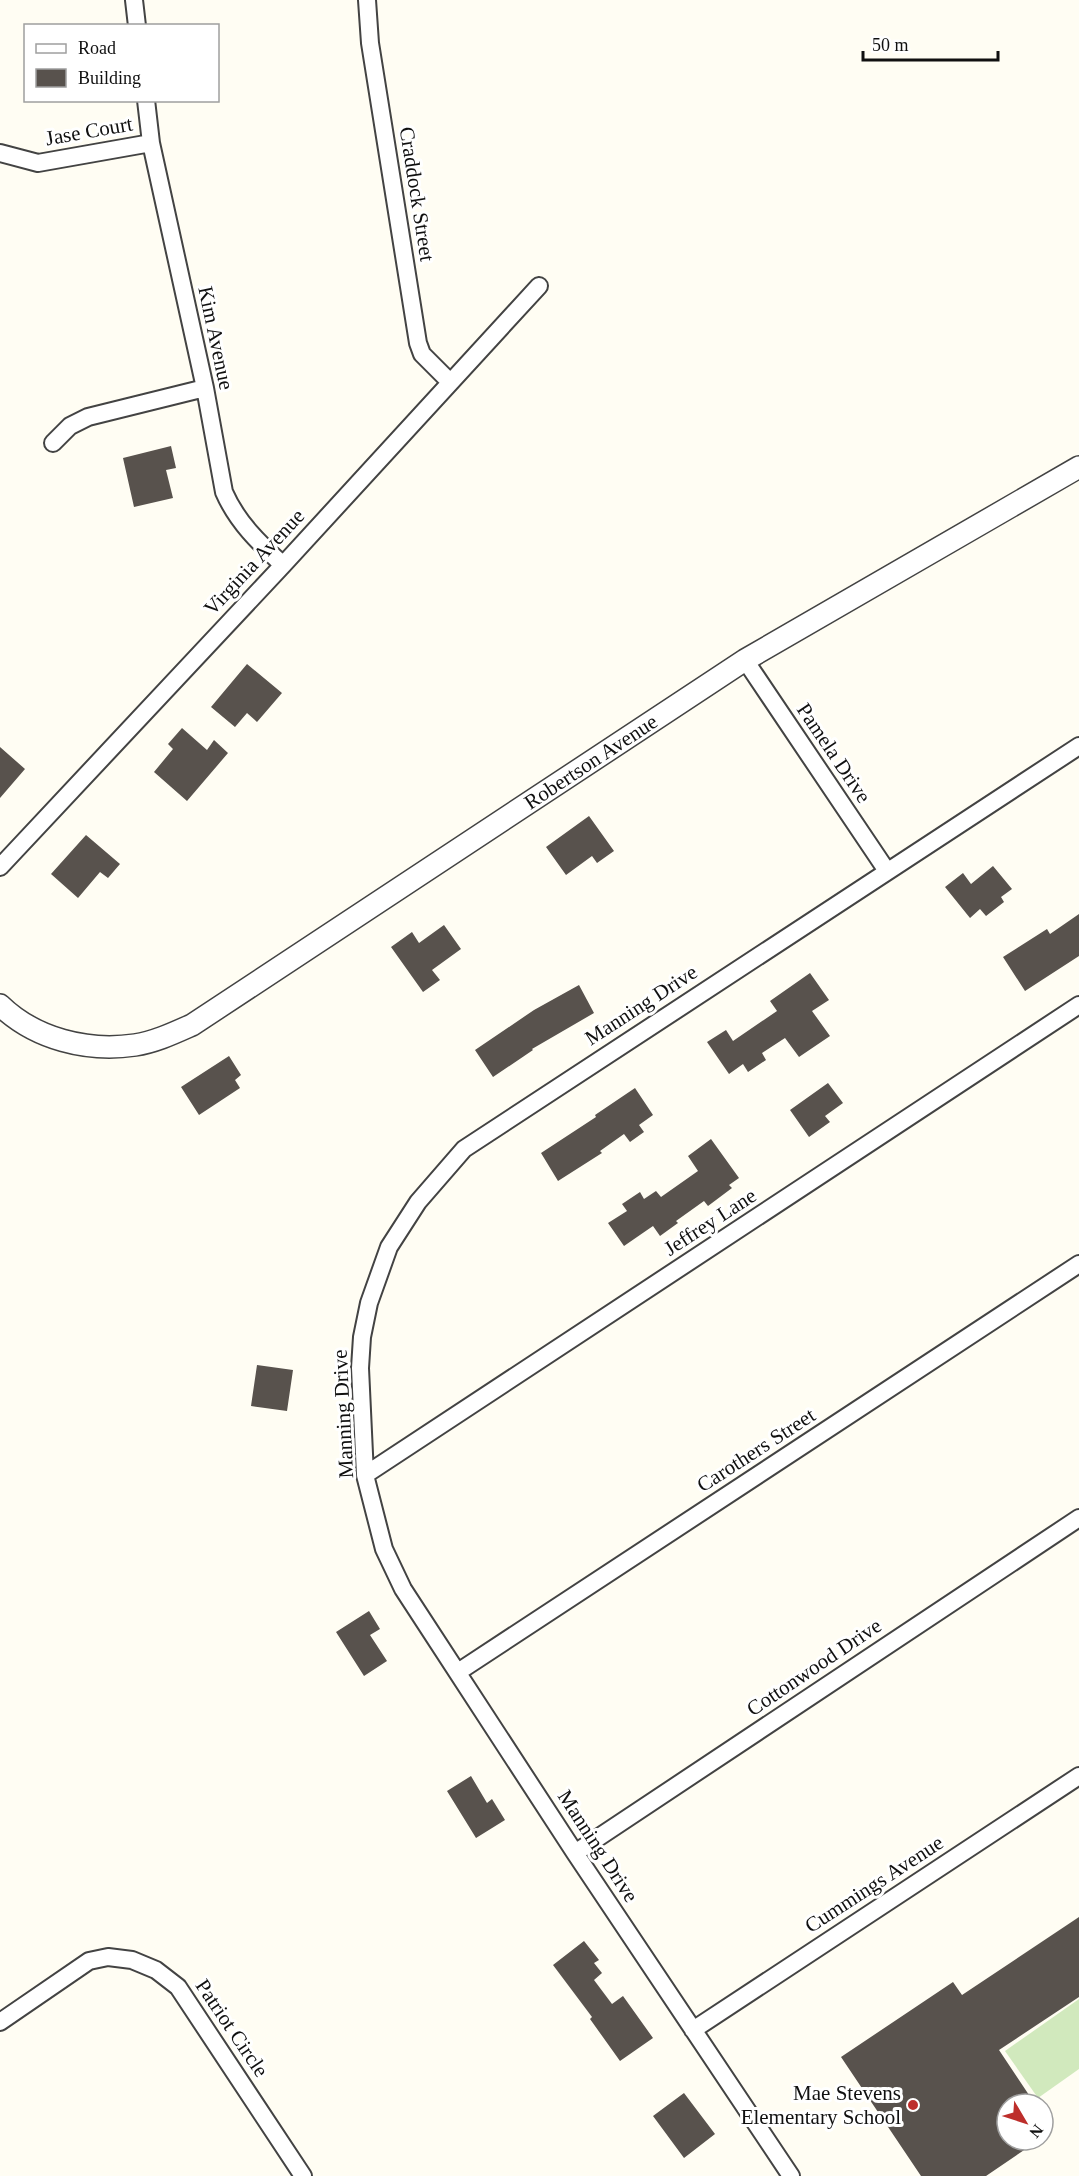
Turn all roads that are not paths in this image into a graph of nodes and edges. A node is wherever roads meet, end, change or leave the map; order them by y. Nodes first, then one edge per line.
1 (134, 0) edge
2 (367, 0) edge
3 (137, 24) edge
4 (146, 102) edge
5 (151, 143) junction
6 (0, 153) edge
7 (539, 286) dead end
8 (450, 382) junction
9 (205, 388) junction
10 (53, 443) dead end
11 (1079, 467) edge
12 (284, 565) junction
13 (745, 660) junction
14 (1079, 746) edge
15 (0, 867) edge
16 (887, 871) junction
17 (0, 1005) edge
18 (1079, 1005) edge
19 (1079, 1264) edge
20 (365, 1475) junction
21 (1079, 1518) edge
22 (458, 1672) junction
23 (1079, 1776) edge
24 (575, 1853) junction
25 (0, 2022) edge
26 (693, 2030) junction
27 (303, 2176) edge
28 (791, 2176) edge

1 - 3 street
2 - 8 street, Craddock Street
4 - 5 street, Kim Avenue
5 - 6 street, Jase Court
5 - 9 street, Kim Avenue
7 - 8 street, Virginia Avenue
8 - 12 street, Virginia Avenue
9 - 10 street
9 - 12 street, Kim Avenue
11 - 13 street, Robertson Avenue
12 - 15 street, Virginia Avenue
13 - 16 street, Pamela Drive
13 - 17 street, Robertson Avenue
14 - 16 street, Manning Drive
16 - 20 street, Manning Drive
18 - 20 street, Jeffrey Lane
19 - 22 street, Carothers Street
20 - 22 street, Manning Drive
21 - 24 street, Cottonwood Drive
22 - 24 street, Manning Drive
23 - 26 street, Cummings Avenue
24 - 26 street, Manning Drive
25 - 27 street, Patriot Circle
26 - 28 street, Manning Drive

